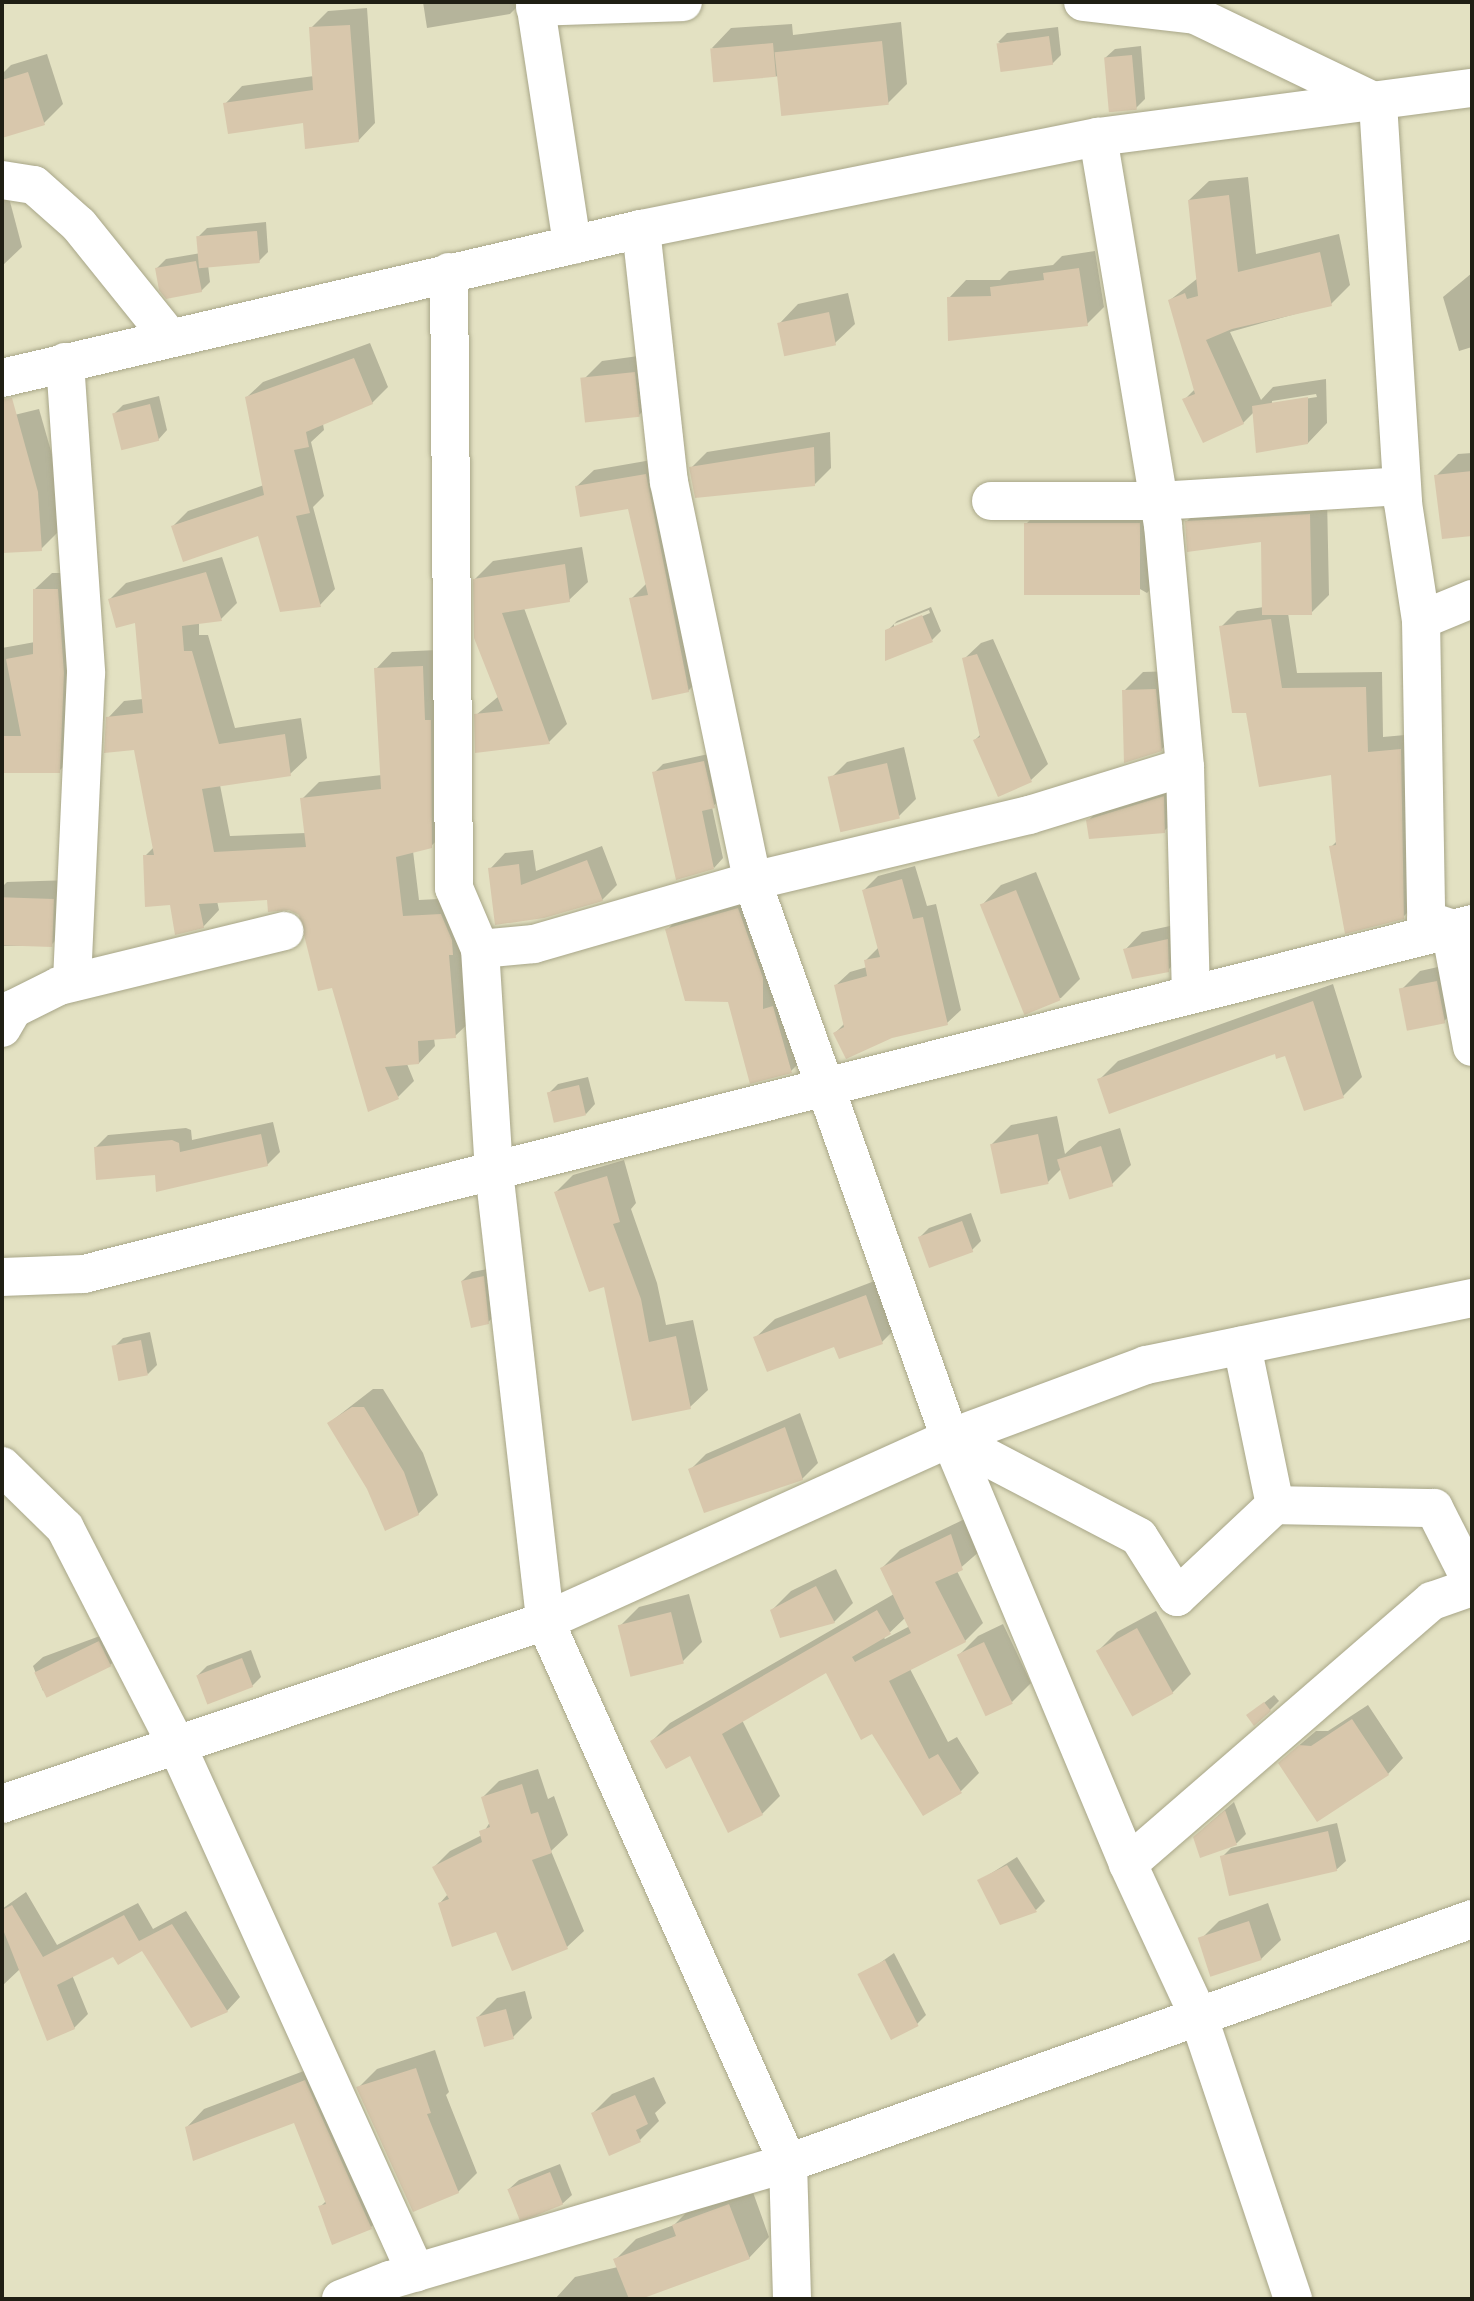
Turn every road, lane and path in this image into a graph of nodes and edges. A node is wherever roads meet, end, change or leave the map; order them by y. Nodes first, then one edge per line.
1 (682, 2) edge
2 (1083, 2) edge
3 (535, 4) edge
4 (1472, 88) edge
5 (1378, 103) junction
6 (1098, 137) junction
7 (2, 180) edge
8 (641, 229) junction
9 (572, 245) junction
10 (449, 272) junction
11 (170, 338) junction
12 (65, 362) junction
13 (2, 378) edge
14 (1402, 486) junction
15 (991, 501) dead end
16 (1158, 501) junction
17 (1472, 599) edge
18 (1421, 620) junction
19 (1185, 767) junction
20 (751, 881) junction
21 (1461, 926) edge
22 (284, 931) dead end
23 (480, 949) junction
24 (72, 982) junction
25 (1191, 991) junction
26 (2, 1028) edge
27 (1472, 1047) edge
28 (821, 1086) junction
29 (494, 1171) junction
30 (2, 1277) edge
31 (1472, 1298) edge
32 (1242, 1345) junction
33 (950, 1438) junction
34 (2, 1466) edge
35 (1275, 1505) junction
36 (1472, 1585) edge
37 (545, 1621) junction
38 (178, 1748) junction
39 (2, 1804) edge
40 (1128, 1864) junction
41 (1472, 1919) edge
42 (1198, 2015) junction
43 (788, 2163) junction
44 (401, 2284) edge
45 (341, 2299) edge
46 (792, 2299) edge
47 (1293, 2299) edge

1 - 3 street
2 - 5 street
3 - 9 street
4 - 5 street
5 - 6 street
5 - 14 street
6 - 8 street
6 - 16 street
7 - 11 street
8 - 9 street
8 - 20 street
9 - 10 street
10 - 11 street
10 - 23 street
11 - 12 street
12 - 13 street
12 - 24 street
14 - 16 street
14 - 18 street
15 - 16 street
16 - 19 street
17 - 18 street
18 - 21 street
19 - 20 street
19 - 25 street
20 - 23 street
20 - 28 street
21 - 25 street
21 - 27 street
22 - 24 street
23 - 29 street
24 - 26 street
25 - 28 street
28 - 29 street
28 - 33 street
29 - 30 street
29 - 37 street
31 - 32 street
32 - 33 street
32 - 35 street
33 - 35 street
33 - 37 street
33 - 40 street
34 - 38 street
35 - 36 street
36 - 40 street
37 - 38 street
37 - 43 street
38 - 39 street
38 - 44 street
40 - 42 street
41 - 42 street
42 - 43 street
42 - 47 street
43 - 44 street
43 - 46 street
44 - 45 street

